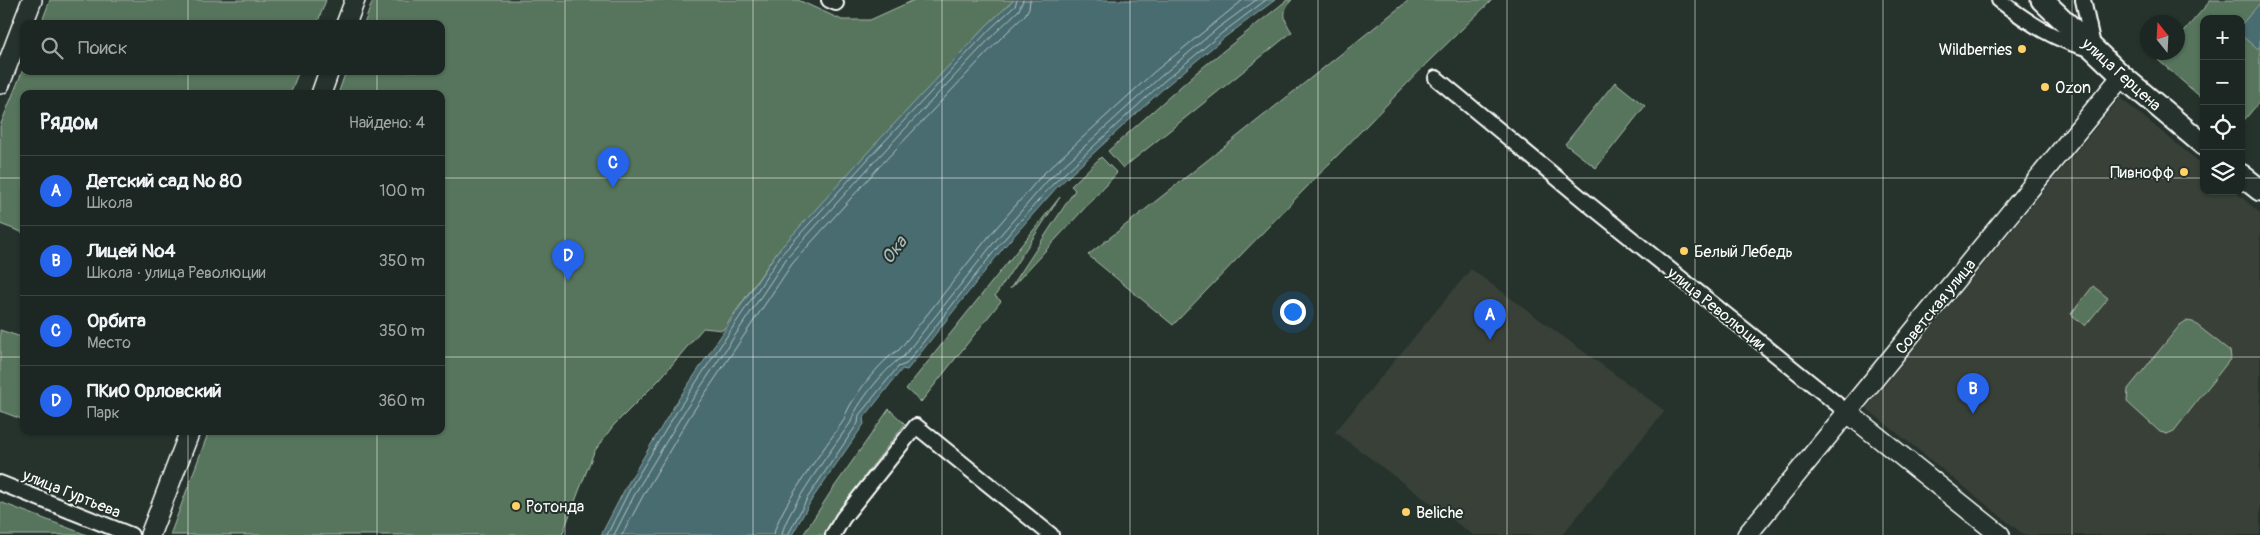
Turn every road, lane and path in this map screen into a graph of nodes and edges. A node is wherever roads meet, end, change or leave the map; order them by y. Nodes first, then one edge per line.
1 (32, 0) edge
2 (354, 0) edge
3 (1999, 0) edge
4 (2042, 0) edge
5 (2083, 0) edge
6 (24, 20) edge
7 (347, 20) edge
8 (20, 32) edge
9 (2094, 50) junction
10 (328, 75) edge
11 (2122, 76) junction
12 (1436, 78) dead end
13 (0, 84) edge
14 (322, 90) edge
15 (2200, 141) edge
16 (2245, 178) edge
17 (2260, 190) edge
18 (1848, 412) junction
19 (188, 435) edge
20 (0, 483) edge
21 (131, 535) edge
22 (150, 535) edge
23 (833, 535) edge
24 (1051, 535) edge
25 (1747, 535) edge
26 (2000, 535) edge

1 - 6 street
2 - 7 street
3 - 9 street
4 - 9 main road, улица Герцена
5 - 9 street
8 - 13 street
9 - 11 main road, улица Герцена
10 - 14 street
11 - 15 main road, улица Герцена
11 - 18 street, Советская улица
12 - 18 street, улица Революции
16 - 17 main road
18 - 25 street, Советская улица
18 - 26 street, улица Революции
19 - 22 street
20 - 21 street, улица Гуртьева
23 - 24 street

